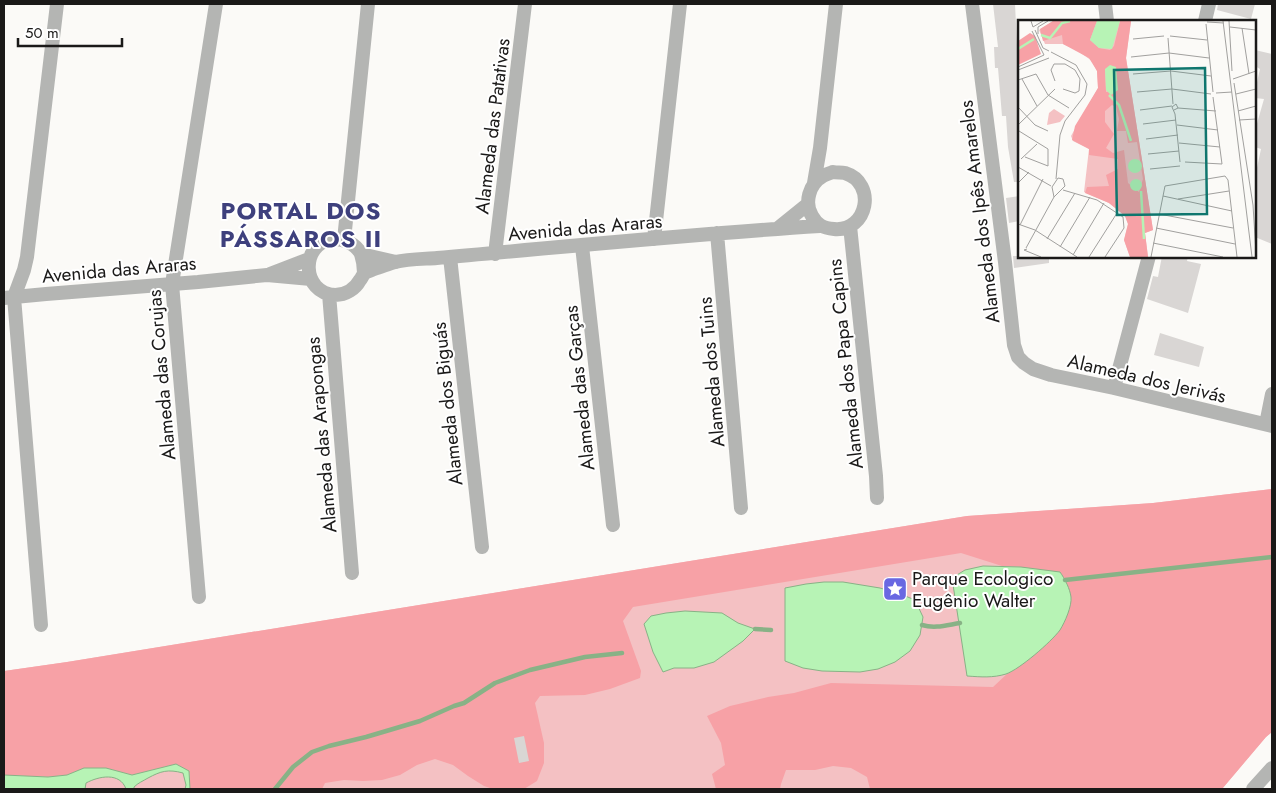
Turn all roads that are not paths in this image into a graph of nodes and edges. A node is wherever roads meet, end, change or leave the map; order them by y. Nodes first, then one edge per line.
1 (57, 4) edge
2 (216, 4) edge
3 (368, 4) edge
4 (525, 4) edge
5 (680, 4) edge
6 (836, 4) edge
7 (972, 4) edge
8 (1104, 4) edge
9 (1209, 4) edge
10 (1107, 20) edge
11 (1205, 20) edge
12 (814, 183) junction
13 (808, 204) junction
14 (820, 226) junction
15 (850, 226) junction
16 (777, 229) junction
17 (717, 233) junction
18 (654, 239) junction
19 (344, 240) junction
20 (582, 246) junction
21 (361, 254) junction
22 (495, 254) junction
23 (450, 257) junction
24 (309, 259) junction
25 (1146, 260) edge
26 (396, 262) junction
27 (364, 273) junction
28 (267, 275) junction
29 (311, 279) junction
30 (172, 284) junction
31 (329, 294) junction
32 (9, 298) edge
33 (1018, 356) joint
34 (1114, 388) junction
35 (1272, 394) edge
36 (1269, 425) edge
37 (877, 498) dead end
38 (742, 508) dead end
39 (613, 525) dead end
40 (482, 548) dead end
41 (352, 573) dead end
42 (199, 597) dead end
43 (41, 625) dead end
44 (1272, 768) edge
45 (1253, 789) edge

1 - 32 street
2 - 30 street, Alameda das Corujas
3 - 19 street
4 - 22 street, Alameda das Patativas
5 - 18 street
6 - 12 street
7 - 33 street, Alameda dos Ipês Amarelos
8 - 10 street
9 - 11 street
12 - 13 street
12 - 15 street
13 - 14 street
13 - 16 street
14 - 15 street
14 - 16 street, Avenida das Araras
15 - 37 street, Alameda dos Papa Capins
16 - 17 street, Avenida das Araras
17 - 18 street, Avenida das Araras
17 - 38 street, Alameda dos Tuins
18 - 20 street, Avenida das Araras
19 - 21 street
19 - 24 street
20 - 22 street, Avenida das Araras
20 - 39 street, Alameda das Garças
21 - 26 street
21 - 27 street
22 - 23 street, Avenida das Araras
23 - 26 street, Avenida das Araras
23 - 40 street, Alameda dos Biguás
24 - 28 street
24 - 29 street
25 - 34 street
26 - 27 street
27 - 31 street
28 - 29 street
28 - 30 street, Avenida das Araras
29 - 31 street
30 - 32 street, Avenida das Araras
30 - 42 street, Alameda das Corujas
31 - 41 street, Alameda das Arapongas
32 - 43 street
33 - 34 street, Alameda dos Jerivás
34 - 36 street, Alameda dos Jerivás
35 - 36 street
44 - 45 street

